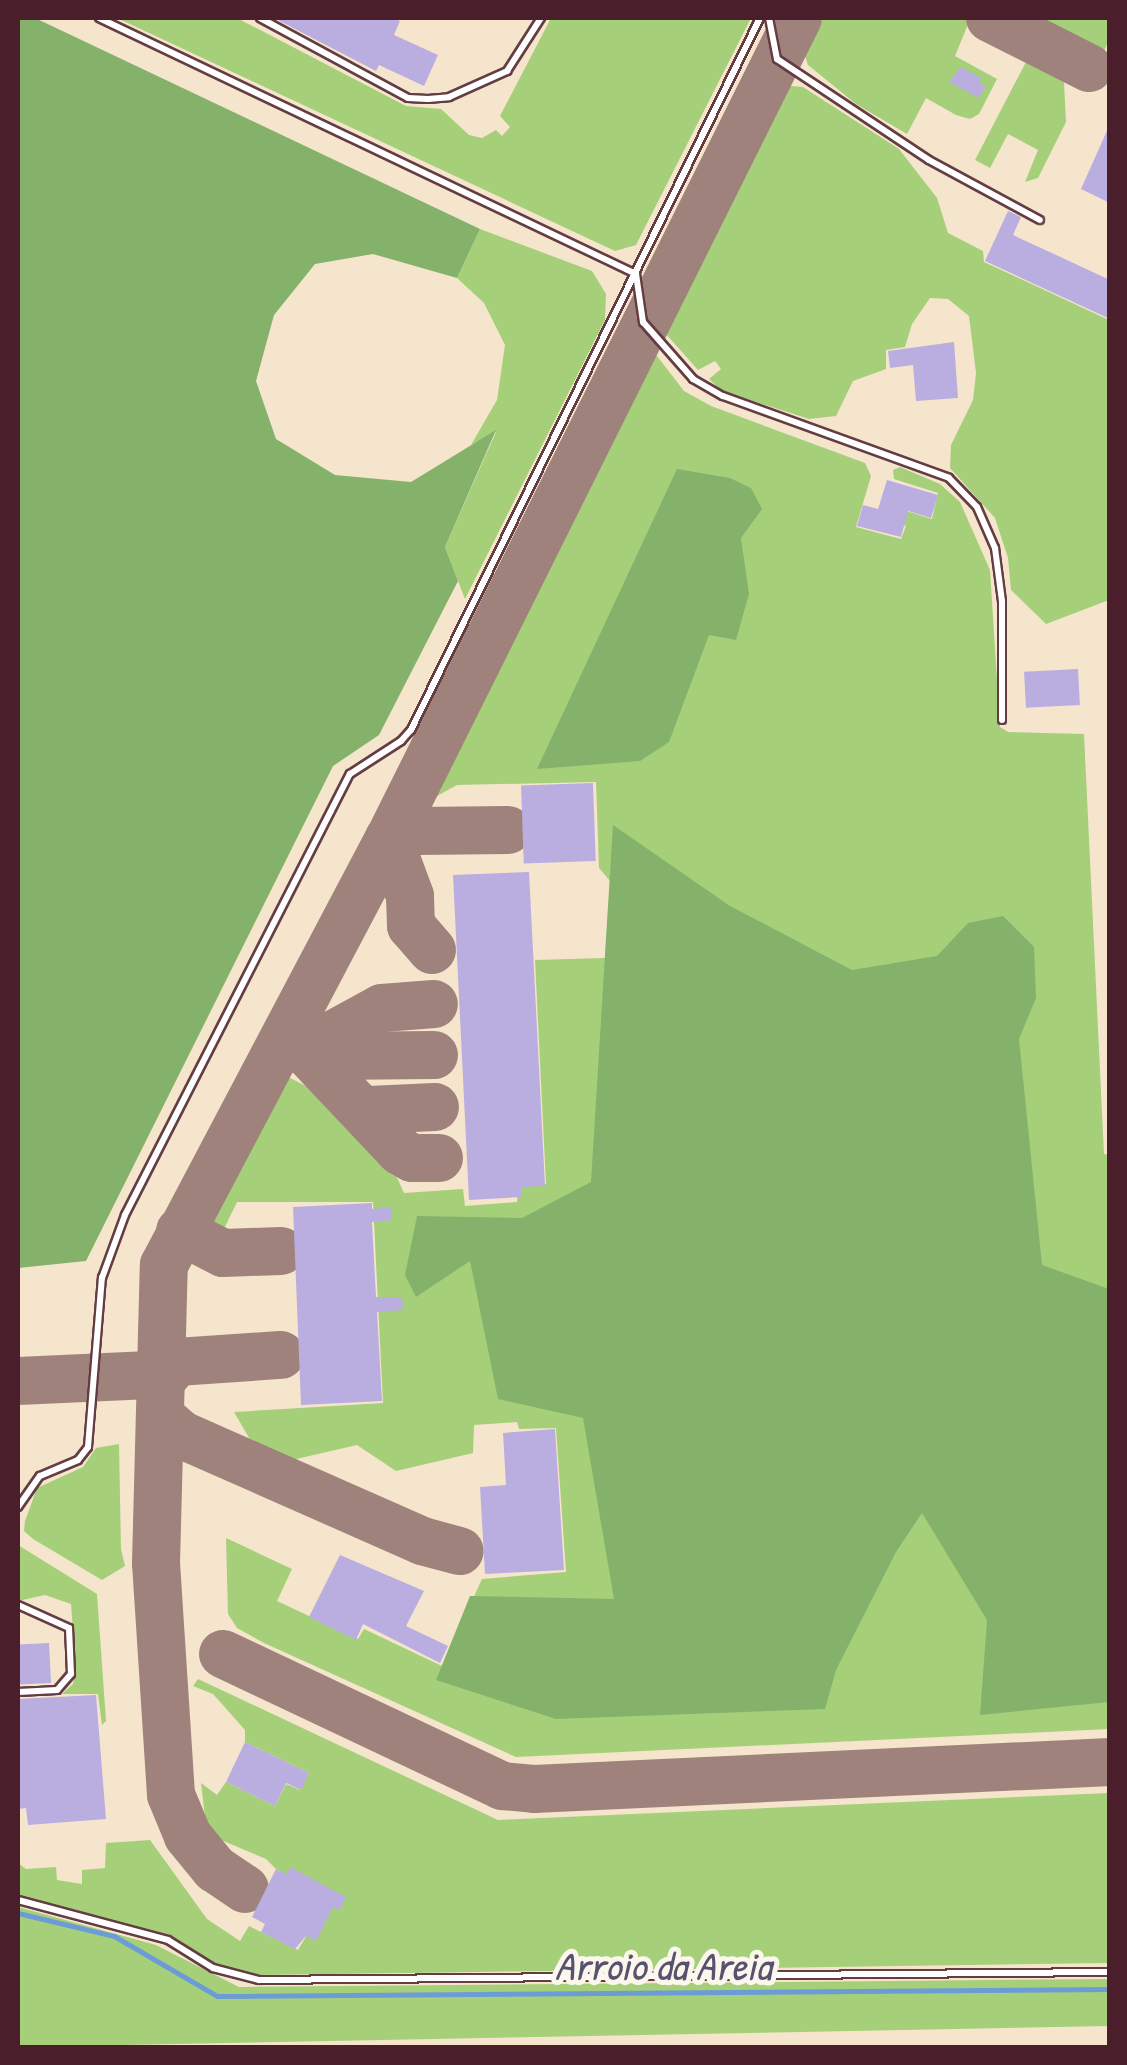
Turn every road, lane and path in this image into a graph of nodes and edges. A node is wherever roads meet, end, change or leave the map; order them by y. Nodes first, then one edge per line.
1 (99, 18) edge
2 (260, 18) edge
3 (540, 18) edge
4 (760, 18) edge
5 (769, 18) edge
6 (1040, 220) dead end
7 (636, 274) junction
8 (1002, 720) dead end
9 (18, 1507) edge
10 (18, 1605) edge
11 (18, 1692) edge
12 (18, 1900) edge
13 (1110, 1972) edge

1 - 7 lane
2 - 3 lane
4 - 7 lane
5 - 6 lane
7 - 8 lane
7 - 9 lane
10 - 11 lane
12 - 13 lane

